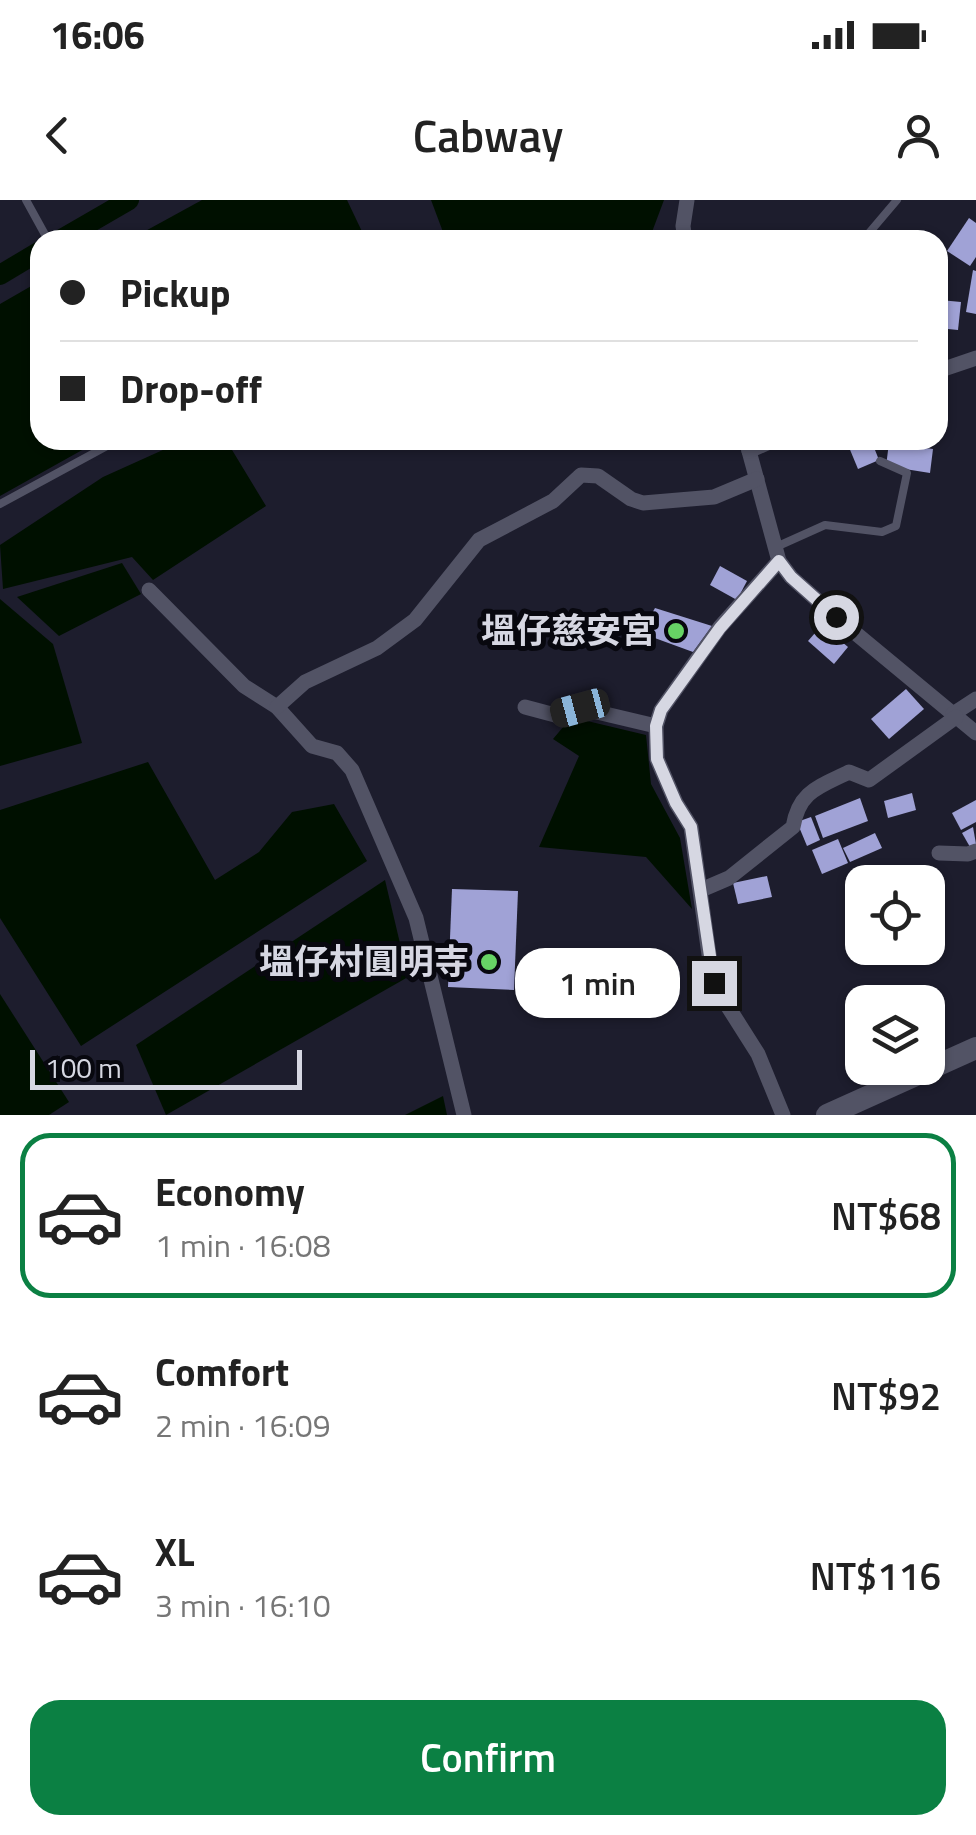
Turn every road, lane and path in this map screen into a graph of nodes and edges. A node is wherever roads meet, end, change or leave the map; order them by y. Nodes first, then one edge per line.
1 (26, 200) edge
2 (687, 200) edge
3 (897, 200) edge
4 (42, 230) edge
5 (684, 230) edge
6 (872, 230) edge
7 (976, 358) edge
8 (948, 368) edge
9 (100, 450) edge
10 (749, 450) edge
11 (880, 461) dead end
12 (757, 480) junction
13 (0, 504) edge
14 (778, 554) junction
15 (149, 590) dead end
16 (976, 699) edge
17 (276, 707) junction
18 (525, 707) dead end
19 (954, 716) junction
20 (656, 726) junction
21 (976, 733) edge
22 (976, 851) edge
23 (938, 853) dead end
24 (701, 890) junction
25 (976, 1048) edge
26 (464, 1115) edge
27 (784, 1115) edge
28 (827, 1115) edge

1 - 4 lane
2 - 5 street
3 - 6 lane
7 - 8 street
9 - 13 lane
10 - 12 street
11 - 14 lane
12 - 14 street
12 - 17 street
14 - 19 street
14 - 20 street
15 - 17 street
16 - 19 street
17 - 26 street
18 - 20 street
19 - 21 street
19 - 24 street
20 - 24 street
22 - 23 street
24 - 27 street
25 - 28 main road

